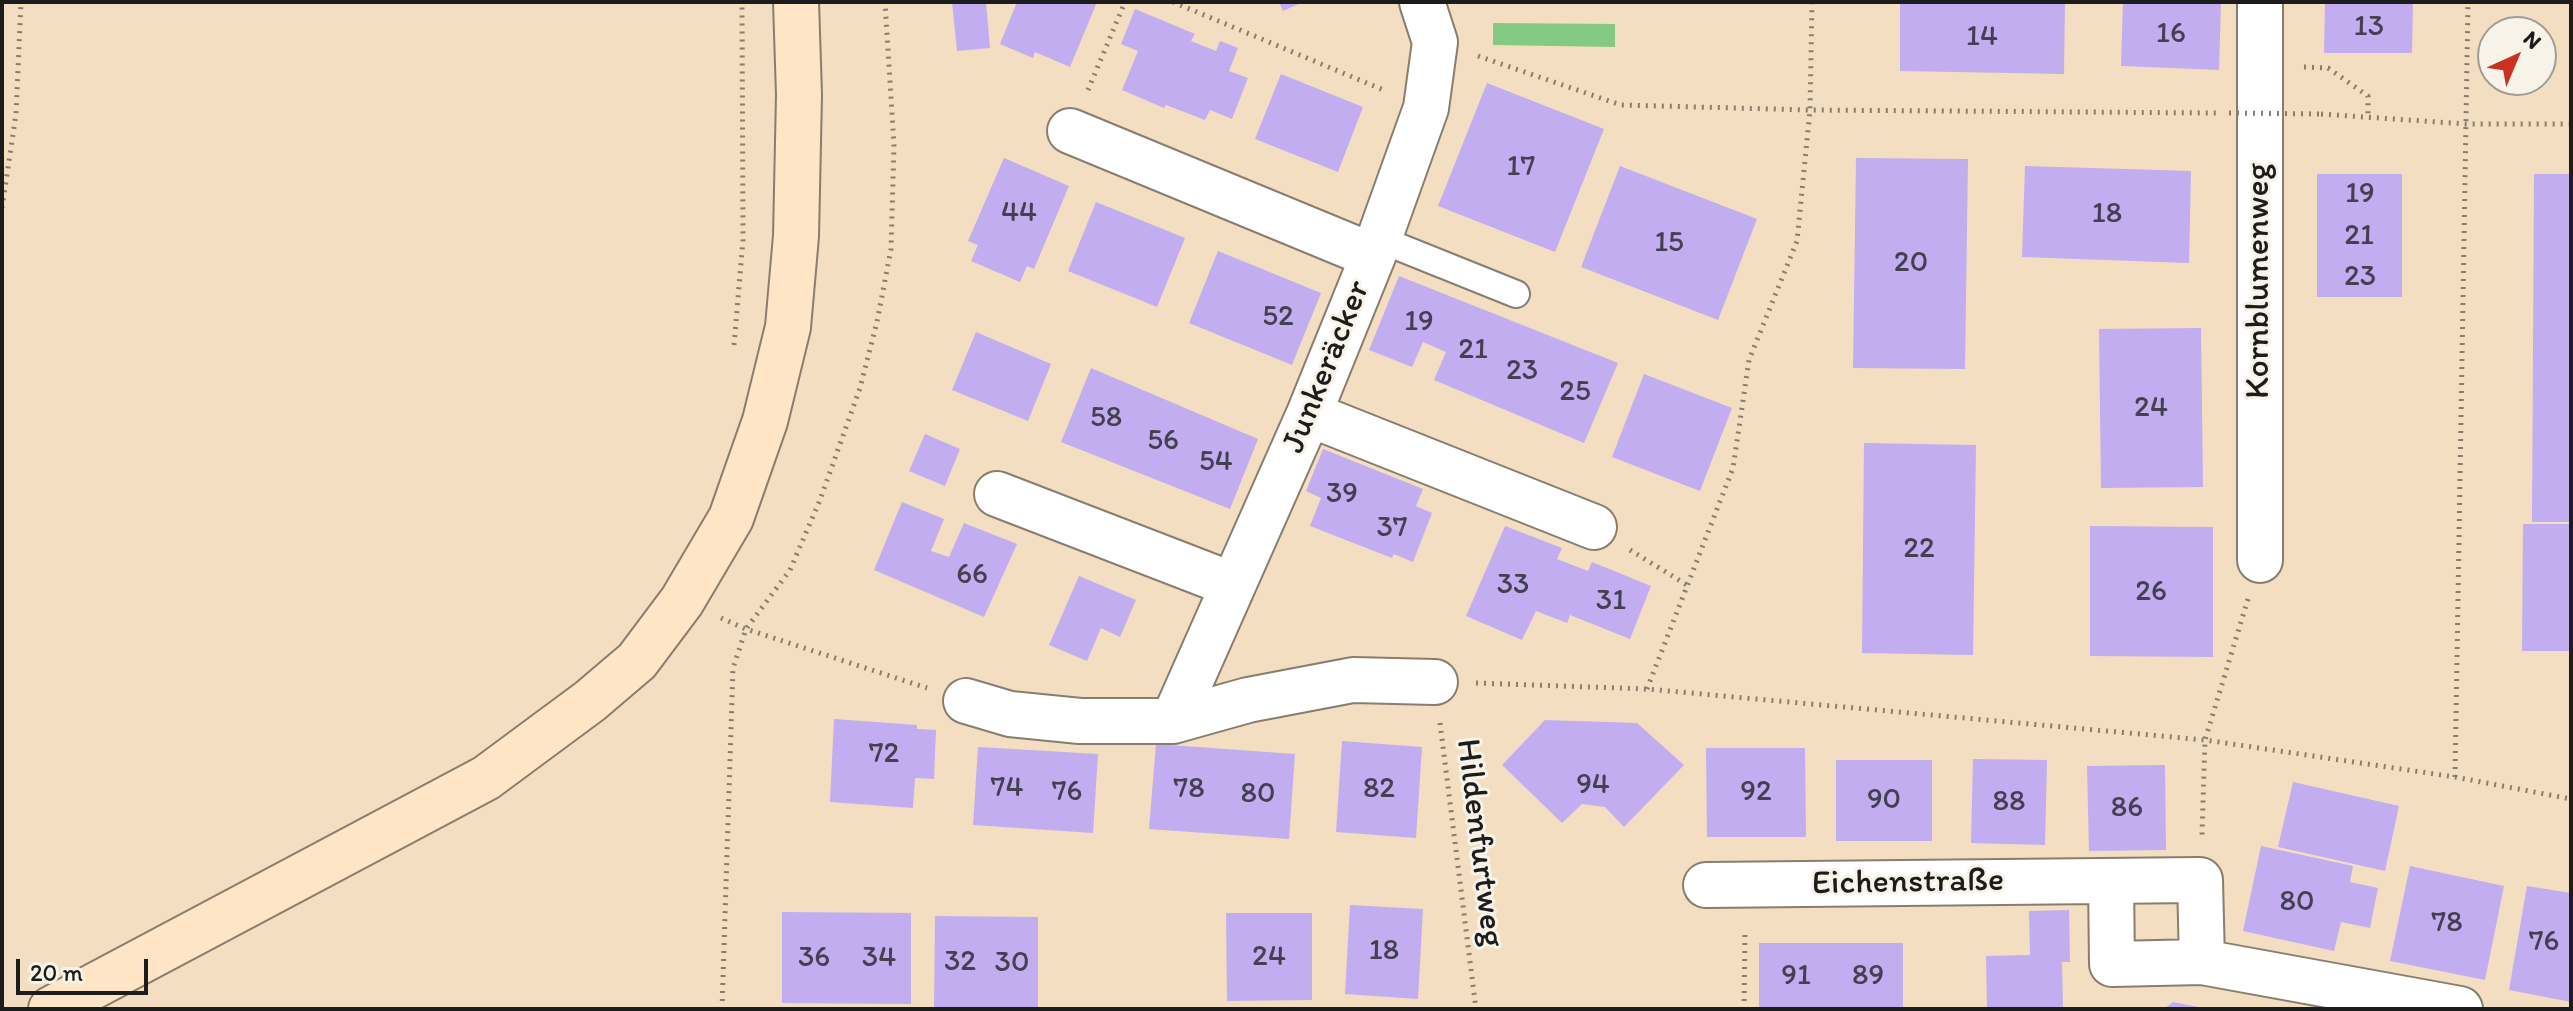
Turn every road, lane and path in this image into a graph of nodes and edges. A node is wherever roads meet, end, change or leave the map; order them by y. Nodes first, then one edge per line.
1 (21, 2) edge
2 (742, 2) edge
3 (796, 2) edge
4 (885, 2) edge
5 (1125, 2) edge
6 (1173, 2) edge
7 (1812, 2) edge
8 (2260, 2) edge
9 (2468, 2) edge
10 (1428, 22) edge
11 (2328, 68) dead end
12 (1426, 108) junction
13 (1810, 110) junction
14 (2194, 113) dead end
15 (2229, 113) dead end
16 (2368, 117) junction
17 (2466, 124) junction
18 (2571, 124) edge
19 (1070, 131) joint
20 (2, 208) edge
21 (1376, 248) junction
22 (1516, 294) dead end
23 (734, 346) dead end
24 (1309, 414) junction
25 (997, 494) dead end
26 (1594, 527) joint
27 (2260, 560) joint
28 (1233, 585) junction
29 (1687, 585) junction
30 (746, 629) junction
31 (1435, 682) junction
32 (1647, 689) junction
33 (966, 701) joint
34 (1173, 721) junction
35 (2205, 740) junction
36 (2455, 777) junction
37 (2571, 799) edge
38 (2200, 880) junction
39 (2111, 881) junction
40 (1726, 885) joint
41 (2202, 962) junction
42 (51, 1009) edge
43 (722, 1009) edge
44 (1476, 1009) edge
45 (1744, 1009) edge
46 (2460, 1009) edge

1 - 20 path
2 - 23 path
3 - 42 main road
4 - 30 path
5 - 19 path
6 - 12 path
7 - 13 path
8 - 27 street, Kornblumenweg
9 - 17 path
10 - 12 street, Junkeräcker
10 - 13 path
11 - 16 path
12 - 21 street, Junkeräcker
13 - 14 path
13 - 29 path
15 - 16 path, bridge
16 - 17 path
17 - 18 path
17 - 36 path
19 - 21 street
21 - 22 lane
21 - 24 street, Junkeräcker
24 - 26 street
24 - 28 street, Junkeräcker
25 - 28 street
26 - 29 path
27 - 35 path
28 - 34 street, Junkeräcker
29 - 32 path
30 - 33 path
30 - 43 path
31 - 32 path
31 - 34 street
31 - 44 path, Hildenfurtweg
32 - 35 path
33 - 34 street
35 - 36 path
35 - 38 path
36 - 37 path
38 - 39 street, Eichenstraße
38 - 41 street
39 - 40 street, Eichenstraße
39 - 41 street
40 - 45 path
41 - 46 street

